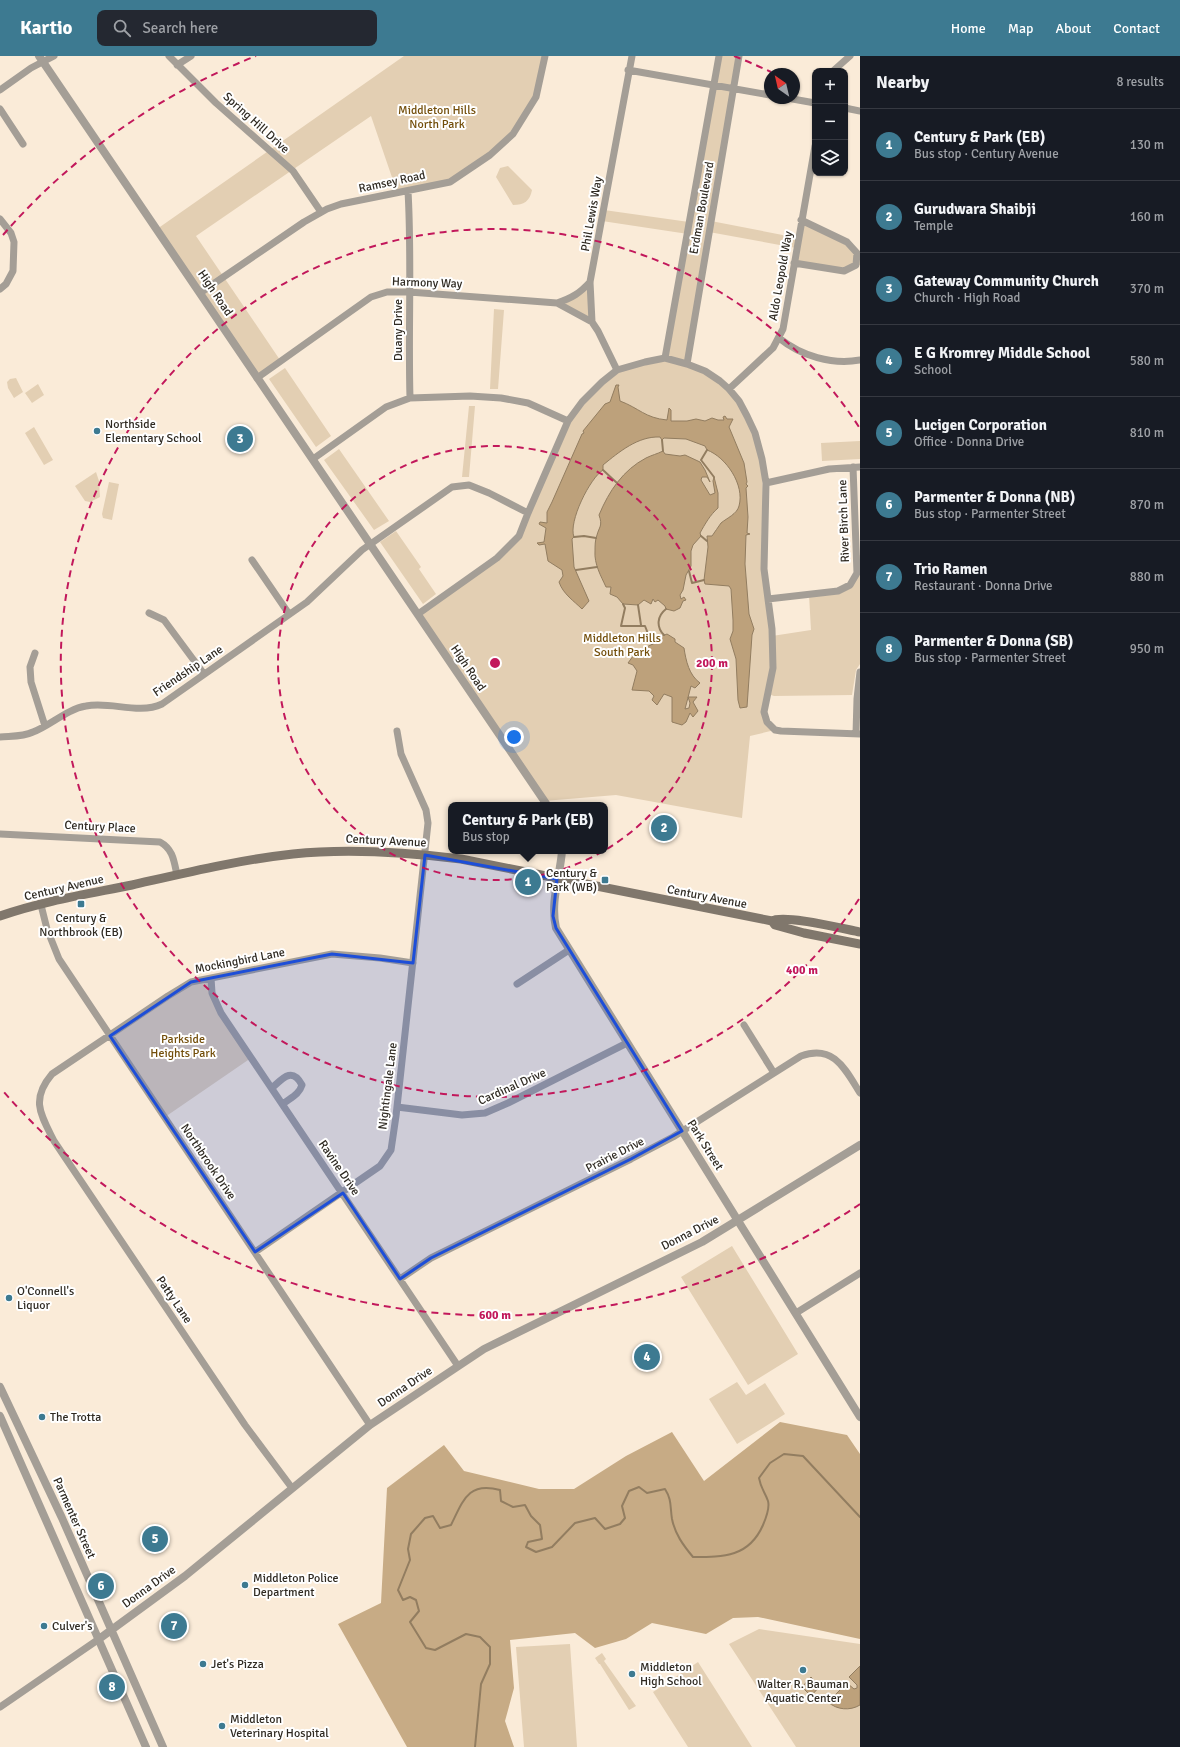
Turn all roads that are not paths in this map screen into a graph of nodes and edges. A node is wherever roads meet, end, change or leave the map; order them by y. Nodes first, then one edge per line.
1 (54, 56) edge
2 (169, 56) edge
3 (192, 56) edge
4 (544, 56) edge
5 (632, 56) edge
6 (719, 56) edge
7 (739, 56) edge
8 (850, 56) edge
9 (41, 59) edge
10 (177, 65) junction
11 (836, 68) edge
12 (628, 70) junction
13 (714, 86) junction
14 (734, 88) junction
15 (0, 90) edge
16 (764, 94) edge
17 (800, 100) edge
18 (812, 102) edge
19 (0, 109) edge
20 (848, 109) edge
21 (860, 111) edge
22 (23, 144) dead end
23 (812, 162) edge
24 (408, 191) junction
25 (321, 212) junction
26 (0, 219) edge
27 (801, 220) junction
28 (794, 263) junction
29 (590, 282) junction
30 (0, 289) edge
31 (409, 292) junction
32 (200, 293) junction
33 (557, 303) junction
34 (592, 322) junction
35 (779, 338) junction
36 (665, 358) junction
37 (860, 360) edge
38 (687, 364) junction
39 (617, 370) junction
40 (257, 378) junction
41 (729, 389) junction
42 (410, 398) junction
43 (568, 421) junction
44 (313, 459) junction
45 (857, 467) edge
46 (766, 483) junction
47 (528, 513) junction
48 (370, 544) junction
49 (252, 560) dead end
50 (768, 599) junction
51 (149, 613) dead end
52 (289, 614) junction
53 (418, 614) junction
54 (35, 653) dead end
55 (860, 672) edge
56 (204, 674) junction
57 (45, 726) junction
58 (397, 731) dead end
59 (858, 734) edge
60 (0, 736) edge
61 (545, 802) edge
62 (0, 834) edge
63 (561, 854) edge
64 (425, 855) junction
65 (177, 875) junction
66 (557, 879) junction
67 (41, 904) junction
68 (0, 916) edge
69 (772, 921) junction
70 (860, 932) edge
71 (860, 944) edge
72 (569, 950) junction
73 (413, 963) junction
74 (210, 978) junction
75 (517, 984) dead end
76 (744, 1025) dead end
77 (110, 1036) junction
78 (626, 1043) junction
79 (774, 1073) junction
80 (272, 1088) junction
81 (860, 1093) edge
82 (283, 1104) junction
83 (397, 1107) junction
84 (44, 1121) joint
85 (682, 1131) junction
86 (860, 1145) edge
87 (343, 1193) junction
88 (738, 1221) junction
89 (255, 1252) junction
90 (860, 1273) edge
91 (400, 1279) junction
92 (796, 1313) junction
93 (458, 1366) junction
94 (0, 1387) edge
95 (0, 1416) edge
96 (860, 1417) edge
97 (370, 1425) junction
98 (292, 1488) junction
99 (111, 1630) junction
100 (99, 1639) junction
101 (0, 1707) edge
102 (146, 1747) edge
103 (163, 1747) edge

1 - 9 street
2 - 10 street, Spring Hill Drive
3 - 10 street
4 - 24 street, Ramsey Road
5 - 12 street, Phil Lewis Way
6 - 13 street, Erdman Boulevard
7 - 14 street, Erdman Boulevard
8 - 11 street
9 - 15 street
9 - 32 street, High Road
10 - 25 street, Spring Hill Drive
12 - 13 street
12 - 29 street, Phil Lewis Way
13 - 14 street
13 - 36 street, Erdman Boulevard
14 - 16 street
14 - 38 street, Erdman Boulevard
17 - 18 street
19 - 22 street
20 - 21 street
23 - 27 street, Aldo Leopold Way
24 - 25 street, Ramsey Road
24 - 31 street, Duany Drive
25 - 32 street, Ramsey Road
26 - 30 street
27 - 28 street, Aldo Leopold Way
27 - 28 street
28 - 35 street, Aldo Leopold Way
29 - 33 street
29 - 34 street, Phil Lewis Way
31 - 33 street, Harmony Way
31 - 40 street, Harmony Way
31 - 42 street, Duany Drive
32 - 40 street, High Road
33 - 34 street, Harmony Way
34 - 39 street, Phil Lewis Way
35 - 37 street
35 - 41 street, Aldo Leopold Way
36 - 38 street
36 - 39 street
38 - 41 street
39 - 43 street
40 - 44 street, High Road
41 - 46 street
42 - 43 street
42 - 44 street
43 - 47 street
44 - 48 street, High Road
45 - 46 street
45 - 50 street, River Birch Lane
46 - 50 street
47 - 48 street
47 - 53 street
48 - 52 street, Friendship Lane
48 - 53 street, High Road
49 - 52 street
50 - 59 street
51 - 56 street
52 - 56 street, Friendship Lane
53 - 61 street, High Road
54 - 57 street
55 - 59 street
56 - 57 street, Friendship Lane
57 - 60 street, Friendship Lane
58 - 64 street, Nightingale Lane
62 - 65 street, Century Place
63 - 66 street
64 - 65 main road, Century Avenue
64 - 66 main road, Century Avenue
64 - 73 street, Nightingale Lane
65 - 67 main road, Century Avenue
66 - 69 main road, Century Avenue
66 - 72 street, Park Street
67 - 68 main road, Century Avenue
67 - 77 street, Northbrook Drive
69 - 70 main road, Century Avenue
69 - 71 main road, Century Avenue
72 - 75 street
72 - 78 street, Park Street
73 - 74 street, Mockingbird Lane
73 - 83 street, Nightingale Lane
74 - 77 street, Mockingbird Lane
74 - 80 street, Ravine Drive
76 - 79 street
77 - 84 street, Mockingbird Lane
77 - 89 street, Northbrook Drive
78 - 83 street, Cardinal Drive
78 - 85 street, Park Street
79 - 81 street, Prairie Drive
79 - 85 street, Prairie Drive
80 - 82 street, Ravine Drive
80 - 82 street
82 - 87 street, Ravine Drive
83 - 87 street, Nightingale Lane
84 - 98 street, Patty Lane
85 - 88 street, Park Street
85 - 91 street, Prairie Drive
86 - 88 street, Donna Drive
87 - 89 street, Nightingale Lane
87 - 91 street, Ravine Drive
88 - 92 street, Park Street
88 - 93 street, Donna Drive
89 - 97 street, Northbrook Drive
90 - 92 street
91 - 93 street, Ravine Drive
92 - 96 street, Park Street
93 - 97 street, Donna Drive
94 - 99 street, Parmenter Street
95 - 100 street
97 - 98 street, Donna Drive
98 - 99 street, Donna Drive
99 - 100 street, Donna Drive
99 - 103 street, Parmenter Street
100 - 101 street, Donna Drive
100 - 102 street

